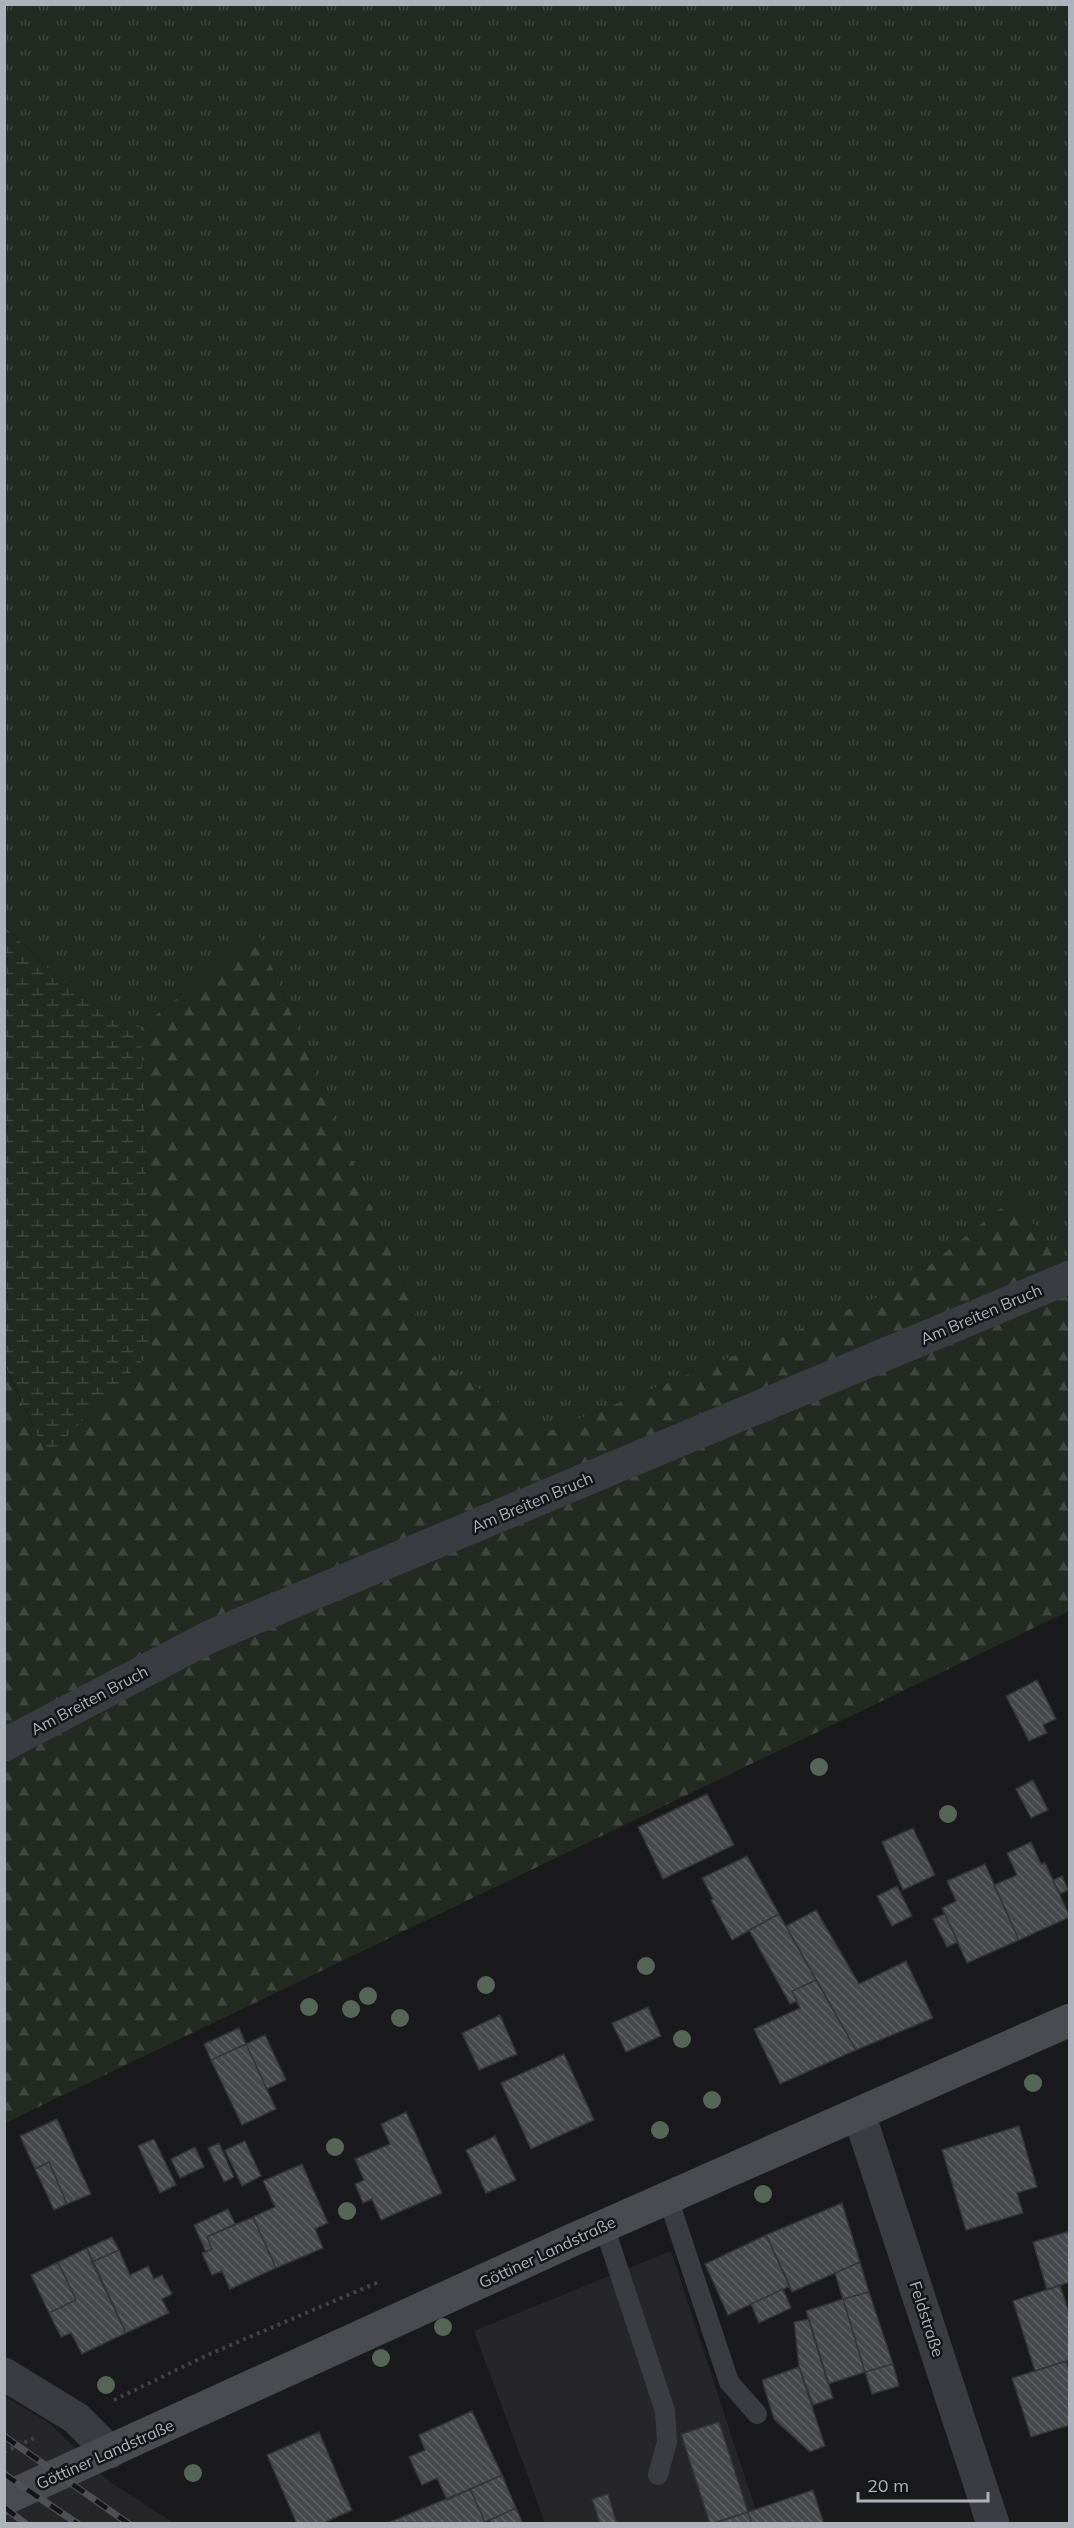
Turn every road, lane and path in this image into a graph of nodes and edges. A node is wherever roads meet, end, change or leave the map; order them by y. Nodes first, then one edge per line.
1 (1070, 1277) edge
2 (4, 1745) edge
3 (1070, 2020) edge
4 (859, 2114) junction
5 (668, 2198) junction
6 (604, 2226) junction
7 (4, 2374) edge
8 (757, 2414) dead end
9 (110, 2452) junction
10 (657, 2475) dead end
11 (15, 2494) edge
12 (993, 2523) edge

1 - 2 street, Am Breiten Bruch
3 - 4 street, Göttiner Landstraße
4 - 5 street, Göttiner Landstraße
4 - 12 street, Feldstraße
5 - 6 street, Göttiner Landstraße
5 - 8 lane
6 - 9 street, Göttiner Landstraße
6 - 10 lane
7 - 9 street
9 - 11 street, Göttiner Landstraße

